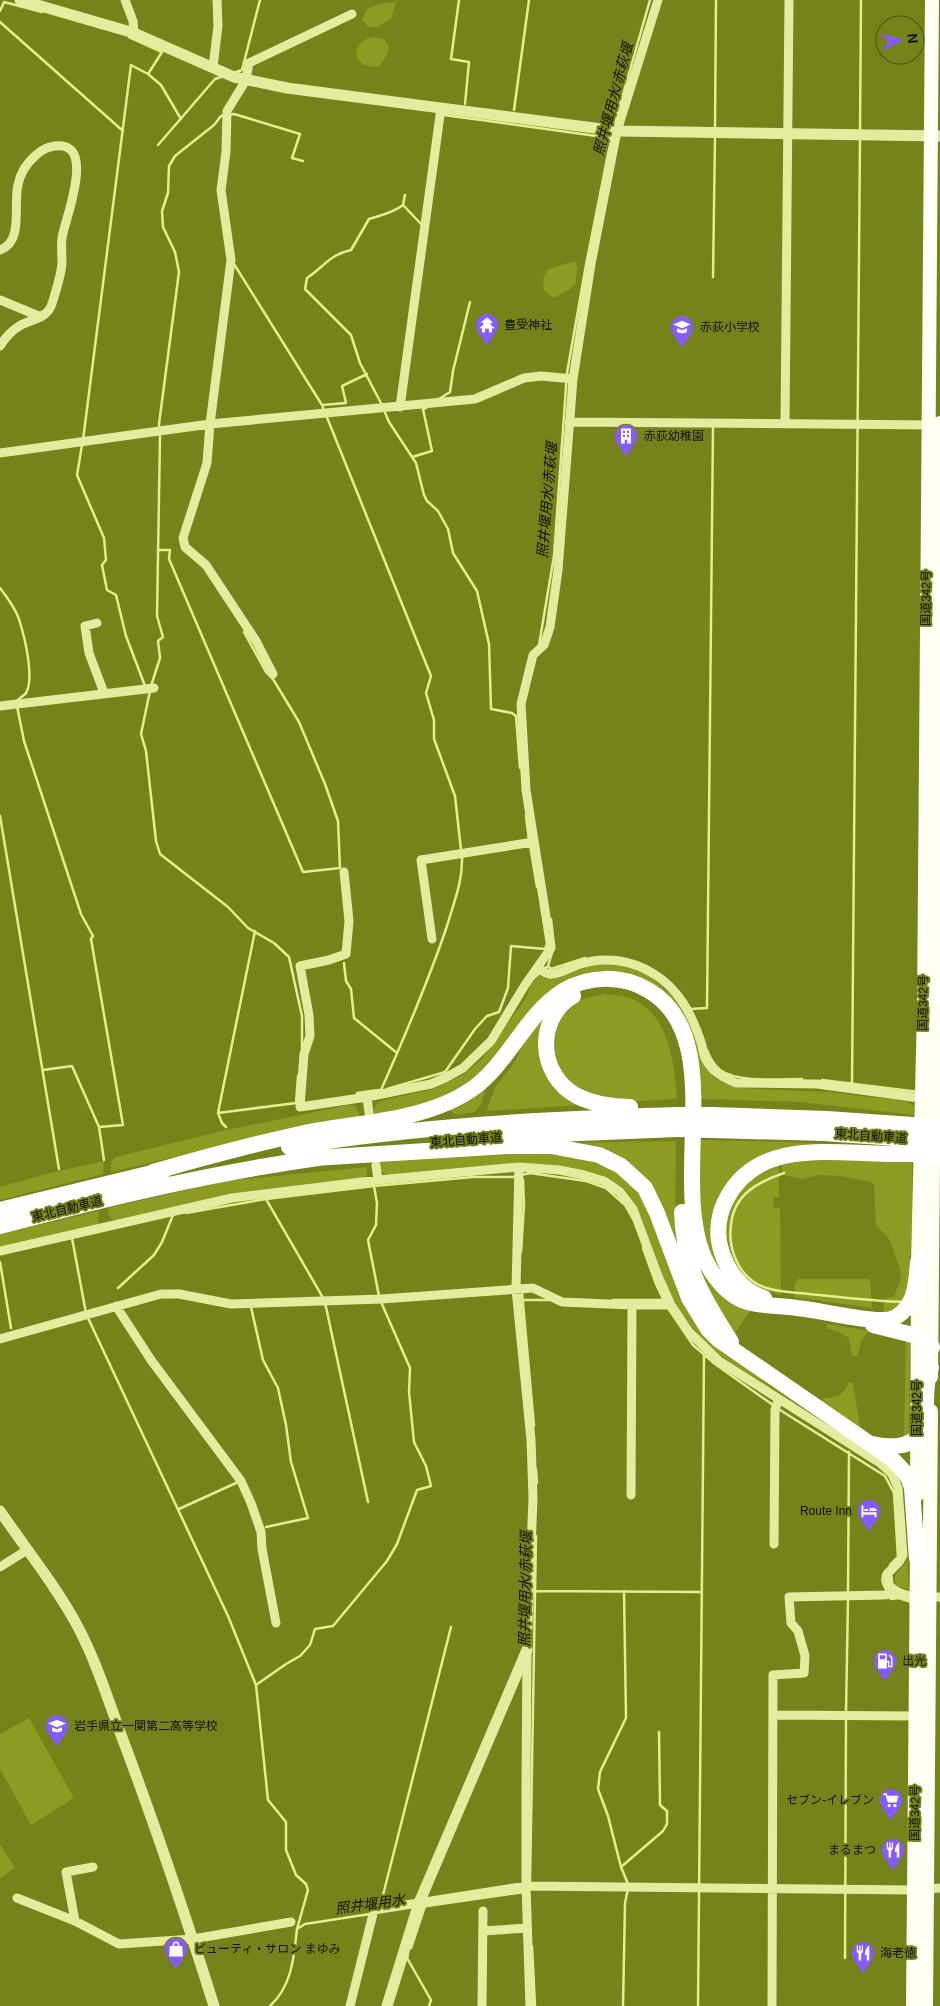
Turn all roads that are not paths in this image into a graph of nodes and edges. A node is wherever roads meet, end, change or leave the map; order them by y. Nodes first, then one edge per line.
1 (20, 0) edge
2 (125, 0) edge
3 (216, 0) edge
4 (658, 0) edge
5 (789, 0) edge
6 (932, 0) edge
7 (352, 14) dead end
8 (134, 33) junction
9 (213, 67) junction
10 (246, 80) junction
11 (441, 108) junction
12 (618, 131) junction
13 (788, 135) junction
14 (935, 136) edge
15 (0, 250) edge
16 (0, 300) edge
17 (41, 317) junction
18 (0, 346) edge
19 (573, 379) junction
20 (400, 406) junction
21 (569, 422) junction
22 (210, 424) junction
23 (785, 424) junction
24 (936, 424) edge
25 (0, 453) edge
26 (97, 623) dead end
27 (273, 674) dead end
28 (154, 688) dead end
29 (104, 693) junction
30 (0, 706) edge
31 (934, 717) edge
32 (533, 842) junction
33 (344, 872) dead end
34 (432, 939) dead end
35 (538, 967) junction
36 (933, 1011) edge
37 (367, 1097) junction
38 (932, 1100) edge
39 (369, 1113) dead end
40 (677, 1118) junction
41 (712, 1118) junction
42 (940, 1128) edge
43 (912, 1139) junction
44 (940, 1142) edge
45 (940, 1155) edge
46 (314, 1158) junction
47 (376, 1165) dead end
48 (519, 1167) junction
49 (153, 1172) junction
50 (919, 1177) junction
51 (937, 1179) edge
52 (378, 1180) junction
53 (0, 1210) edge
54 (0, 1226) edge
55 (0, 1251) edge
56 (918, 1262) junction
57 (516, 1289) junction
58 (632, 1305) junction
59 (671, 1305) junction
60 (116, 1306) junction
61 (786, 1306) junction
62 (936, 1306) edge
63 (855, 1318) junction
64 (917, 1336) junction
65 (0, 1338) edge
66 (932, 1347) junction
67 (738, 1354) junction
68 (931, 1368) junction
69 (778, 1400) junction
70 (917, 1438) junction
71 (868, 1442) junction
72 (631, 1495) dead end
73 (0, 1511) edge
74 (774, 1544) dead end
75 (27, 1550) junction
76 (917, 1559) junction
77 (0, 1568) edge
78 (899, 1593) junction
79 (929, 1597) edge
80 (276, 1623) dead end
81 (527, 1650) junction
82 (773, 1715) junction
83 (916, 1716) junction
84 (93, 1867) dead end
85 (526, 1886) junction
86 (772, 1888) junction
87 (927, 1889) edge
88 (17, 1898) dead end
89 (419, 1903) junction
90 (483, 1911) dead end
91 (75, 1921) junction
92 (291, 1922) dead end
93 (527, 1928) junction
94 (483, 1931) junction
95 (193, 1938) junction
96 (214, 2006) edge
97 (350, 2006) edge
98 (387, 2006) edge
99 (482, 2006) edge
100 (530, 2006) edge
101 (772, 2006) edge
102 (913, 2006) edge
103 (926, 2006) edge

1 - 8 street
2 - 8 street
3 - 9 street
4 - 12 street
5 - 13 street
6 - 14 highway, 国道342号
7 - 10 street
8 - 9 street
9 - 10 street
10 - 11 street
10 - 22 street
11 - 12 street
11 - 20 street
12 - 13 street
12 - 19 street
13 - 14 street
13 - 23 street
14 - 24 highway, 国道342号
15 - 17 street
16 - 17 street
17 - 18 street
19 - 20 street
19 - 21 street
20 - 22 street
21 - 23 street
21 - 32 street
22 - 25 street
22 - 27 street
23 - 24 street
24 - 31 highway, 国道342号
26 - 29 street
28 - 29 street
29 - 30 street
31 - 36 highway, 国道342号
32 - 34 street
32 - 35 street
33 - 37 street
35 - 37 street
35 - 38 street
36 - 38 highway, 国道342号
37 - 39 street
38 - 50 highway, 国道342号
38 - 51 highway, 国道342号
40 - 41 highway, 東北自動車道, bridge
40 - 46 highway, 東北自動車道
40 - 49 highway, 東北自動車道
40 - 67 highway
41 - 43 highway, 東北自動車道
41 - 43 highway, 東北自動車道
42 - 43 highway, 東北自動車道, bridge
43 - 44 highway, 東北自動車道, bridge
43 - 45 highway, bridge
43 - 61 highway
46 - 54 highway, 東北自動車道
46 - 67 highway
47 - 52 street
48 - 52 street
48 - 57 street
48 - 59 street
49 - 53 highway, 東北自動車道
49 - 61 highway
50 - 51 street
50 - 56 highway, 国道342号
51 - 62 highway, 国道342号
52 - 55 street
56 - 63 highway
56 - 64 highway, 国道342号
57 - 58 street
57 - 60 street
57 - 81 street
58 - 59 street
58 - 72 street
59 - 69 street
60 - 65 street
60 - 80 street
61 - 63 highway
62 - 66 highway, 国道342号
63 - 64 highway
64 - 66 highway
64 - 70 highway, 国道342号
66 - 68 highway, 国道342号
67 - 71 highway
68 - 70 highway
68 - 79 highway, 国道342号
69 - 74 street
69 - 78 street
70 - 71 highway
70 - 76 highway, 国道342号
71 - 76 highway
73 - 75 street
75 - 77 street
75 - 95 street
76 - 79 highway, 国道342号
78 - 79 street
78 - 82 street
79 - 83 highway, 国道342号
79 - 87 highway, 国道342号
81 - 85 street
81 - 89 street
82 - 83 street
82 - 86 street
83 - 87 highway, 国道342号
84 - 91 street
85 - 86 street
85 - 89 street
85 - 93 street
86 - 87 street
86 - 101 street
87 - 102 highway, 国道342号
87 - 103 highway, 国道342号
88 - 91 street
89 - 97 street
89 - 98 street
90 - 94 street
91 - 95 street
92 - 95 street
93 - 94 street
93 - 100 street
94 - 99 street
95 - 96 street

